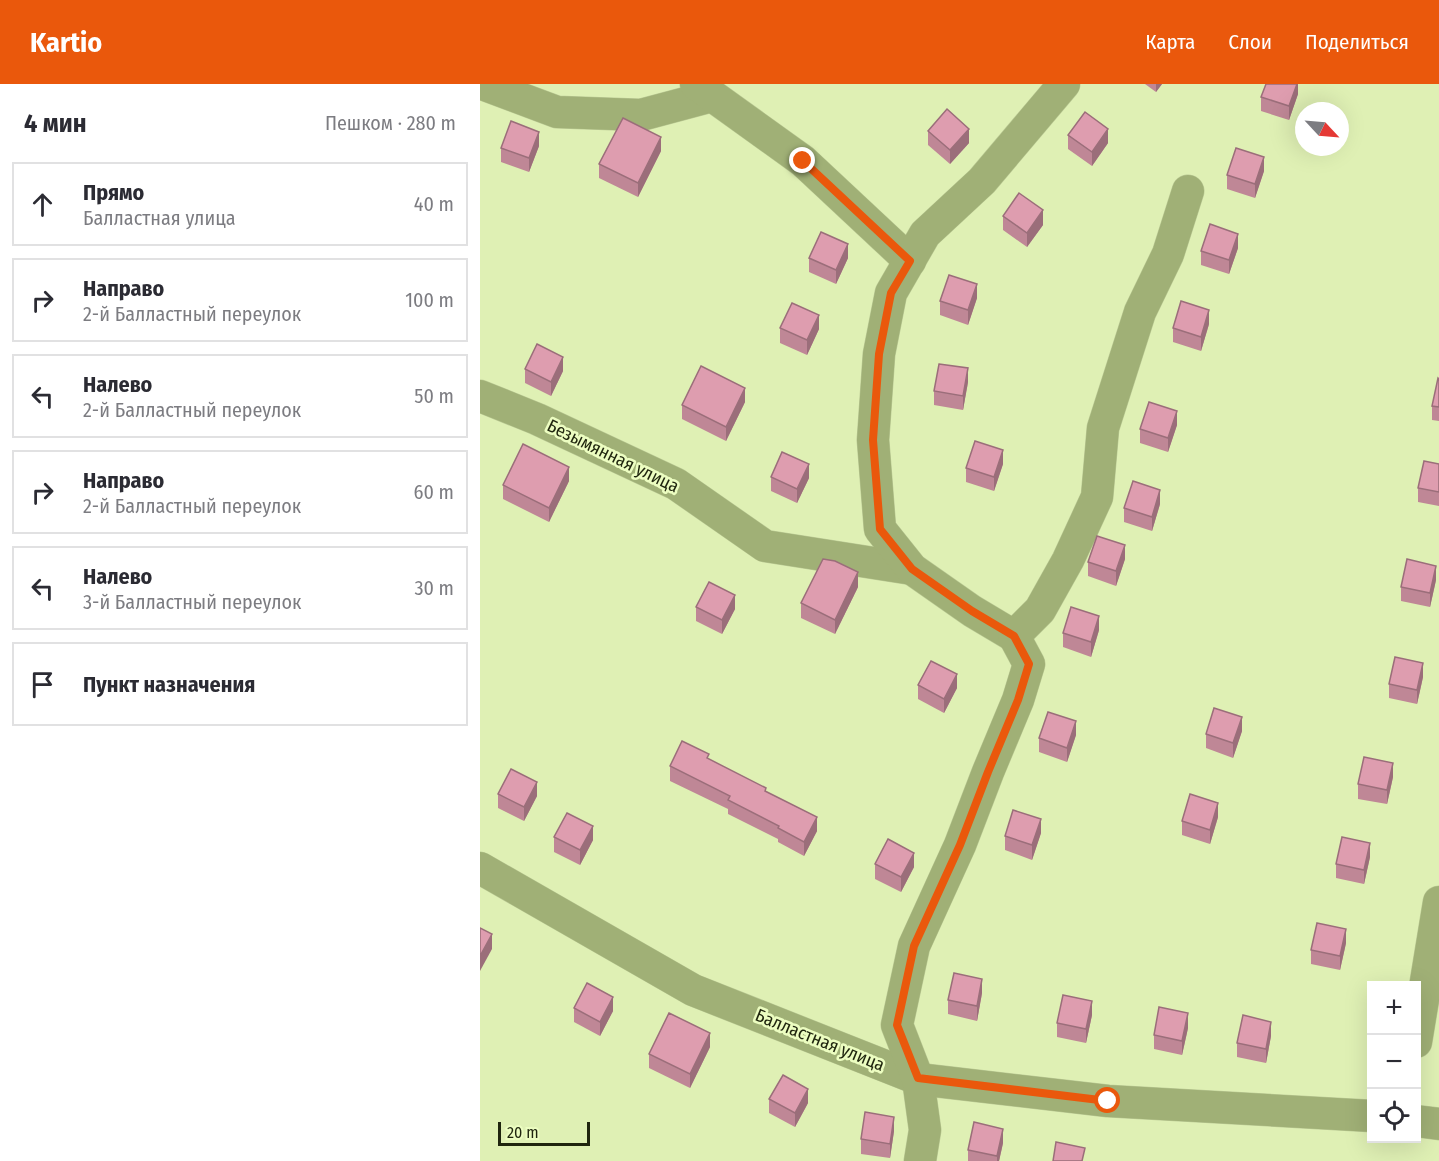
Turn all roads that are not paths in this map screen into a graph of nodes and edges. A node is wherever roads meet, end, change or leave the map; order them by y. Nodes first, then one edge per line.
1 (482, 84) edge
2 (1064, 84) edge
3 (704, 90) edge
4 (1188, 191) dead end
5 (910, 261) junction
6 (480, 396) edge
7 (912, 569) junction
8 (1014, 636) junction
9 (480, 868) edge
10 (1439, 902) edge
11 (1417, 1035) edge
12 (918, 1078) junction
13 (1367, 1116) edge
14 (1421, 1122) edge
15 (1439, 1124) edge
16 (920, 1161) edge

1 - 3 street
2 - 5 street
3 - 5 street
4 - 8 street
5 - 7 street
6 - 7 street, Безымянная улица
7 - 8 street
8 - 12 street
9 - 12 street, Балластная улица
10 - 11 street
12 - 13 street, Балластная улица
12 - 16 street
14 - 15 street

